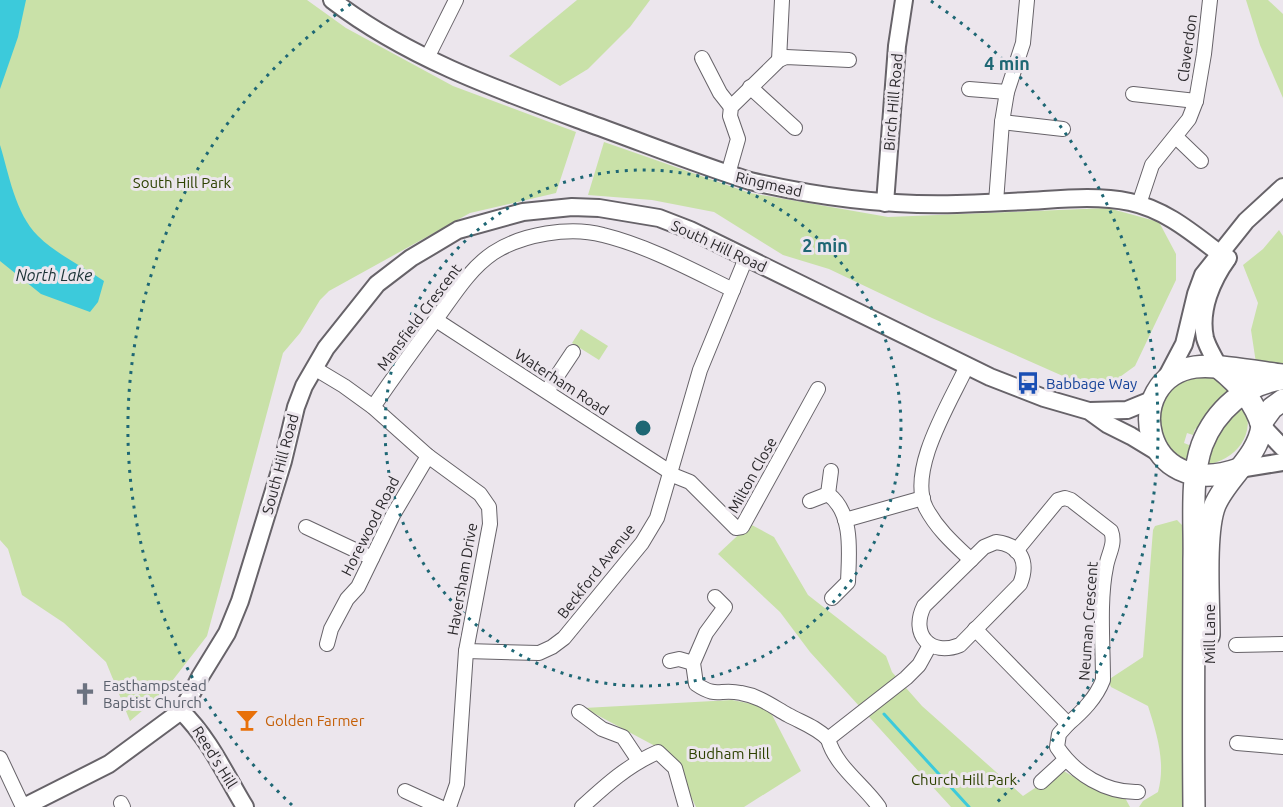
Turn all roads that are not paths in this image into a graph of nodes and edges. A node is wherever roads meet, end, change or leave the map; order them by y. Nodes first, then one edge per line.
1 (332, 0) edge
2 (456, 0) edge
3 (782, 0) edge
4 (904, 0) edge
5 (1027, 0) edge
6 (1210, 0) edge
7 (427, 58) junction
8 (702, 58) dead end
9 (778, 60) junction
10 (849, 60) dead end
11 (750, 87) junction
12 (969, 89) dead end
13 (1007, 92) junction
14 (1132, 94) dead end
15 (1196, 101) junction
16 (731, 107) junction
17 (1002, 122) junction
18 (795, 128) dead end
19 (1063, 129) dead end
20 (1176, 137) junction
21 (1201, 161) dead end
22 (728, 174) junction
23 (1283, 187) edge
24 (1283, 200) edge
25 (996, 202) junction
26 (885, 203) junction
27 (1139, 204) junction
28 (1198, 236) junction
29 (1223, 256) junction
30 (746, 258) junction
31 (1203, 275) junction
32 (733, 290) junction
33 (436, 320) junction
34 (573, 352) dead end
35 (967, 366) junction
36 (314, 368) junction
37 (1219, 368) junction
38 (1283, 377) edge
39 (818, 389) dead end
40 (547, 391) junction
41 (1158, 392) junction
42 (1244, 393) junction
43 (1283, 400) edge
44 (373, 407) junction
45 (1089, 411) junction
46 (1262, 424) junction
47 (1283, 448) edge
48 (428, 456) junction
49 (1165, 459) junction
50 (1283, 462) edge
51 (1239, 469) junction
52 (831, 471) dead end
53 (670, 473) junction
54 (1197, 474) junction
55 (828, 494) junction
56 (923, 498) junction
57 (810, 501) dead end
58 (1194, 514) junction
59 (845, 520) junction
60 (306, 527) dead end
61 (1016, 551) junction
62 (372, 558) junction
63 (971, 560) junction
64 (832, 598) dead end
65 (725, 601) dead end
66 (975, 629) junction
67 (327, 644) dead end
68 (1283, 644) edge
69 (930, 645) junction
70 (1236, 645) dead end
71 (466, 651) junction
72 (670, 661) dead end
73 (693, 663) junction
74 (181, 711) junction
75 (579, 712) dead end
76 (1068, 724) junction
77 (828, 739) junction
78 (1237, 743) dead end
79 (1283, 747) edge
80 (0, 758) edge
81 (1065, 760) junction
82 (639, 761) junction
83 (1041, 782) dead end
84 (405, 791) dead end
85 (1138, 792) dead end
86 (23, 807) edge
87 (245, 807) edge
88 (440, 807) edge
89 (449, 807) edge
90 (582, 807) edge
91 (686, 807) edge
92 (879, 807) edge
93 (1194, 807) edge
94 (1208, 807) edge

1 - 7 street, Ringmead
2 - 7 street
3 - 9 street
4 - 26 street, Birch Hill Road
5 - 13 street
6 - 15 street, Claverdon
7 - 22 street, Ringmead
8 - 16 street
9 - 10 street
9 - 11 street
11 - 16 street
11 - 18 street
12 - 13 street
13 - 17 street
14 - 15 street, Claverdon
15 - 20 street, Claverdon
16 - 22 street
17 - 19 street
17 - 25 street
20 - 21 street
20 - 27 street, Claverdon
22 - 26 street, Ringmead
23 - 29 street
24 - 29 street
25 - 26 street, Ringmead
25 - 27 street, Ringmead
27 - 28 street, Ringmead
28 - 29 street, Ringmead
28 - 31 street
29 - 31 street
29 - 37 street
30 - 32 street, Beckford Avenue
30 - 35 street, South Hill Road
30 - 36 street, South Hill Road
31 - 41 street
32 - 33 street, Mansfield Crescent
32 - 53 street, Beckford Avenue
33 - 40 street, Waterham Road
33 - 44 street, Mansfield Crescent
34 - 40 street
35 - 45 street, South Hill Road
35 - 56 street
36 - 44 street, Haversham Drive
36 - 74 street, South Hill Road
37 - 38 main road
37 - 41 main road
37 - 42 main road
38 - 42 main road
39 - 53 street, Milton Close
40 - 53 street, Waterham Road
41 - 45 street
41 - 49 main road, Mill Lane
42 - 46 main road
42 - 54 main road, Mill Lane
43 - 46 main road, Mill Lane
44 - 48 street, Haversham Drive
45 - 49 street, South Hill Road
46 - 47 street
46 - 51 main road, Mill Lane
48 - 62 street, Horewood Road
48 - 71 street, Haversham Drive
49 - 54 main road
49 - 58 main road, Mill Lane
50 - 51 street
51 - 54 main road
51 - 94 main road, Mill Lane
52 - 55 street
53 - 71 street, Beckford Avenue
54 - 58 main road, Mill Lane
55 - 57 street
55 - 59 street
56 - 59 street
56 - 63 street
58 - 93 main road, Mill Lane
59 - 64 street
60 - 62 street
61 - 63 street
61 - 66 street
61 - 76 street, Neuman Crescent
62 - 67 street, Horewood Road
63 - 69 street
65 - 73 street
66 - 69 street
66 - 76 street
68 - 70 street
69 - 77 street
71 - 89 street, Haversham Drive
72 - 73 street
73 - 77 street
74 - 86 street, South Hill Road
74 - 87 street, Reed's Hill
75 - 82 street
76 - 81 street, Neuman Crescent
77 - 92 street
78 - 79 street
80 - 86 street
81 - 83 street
81 - 85 street
82 - 90 street
82 - 91 street
84 - 88 street

